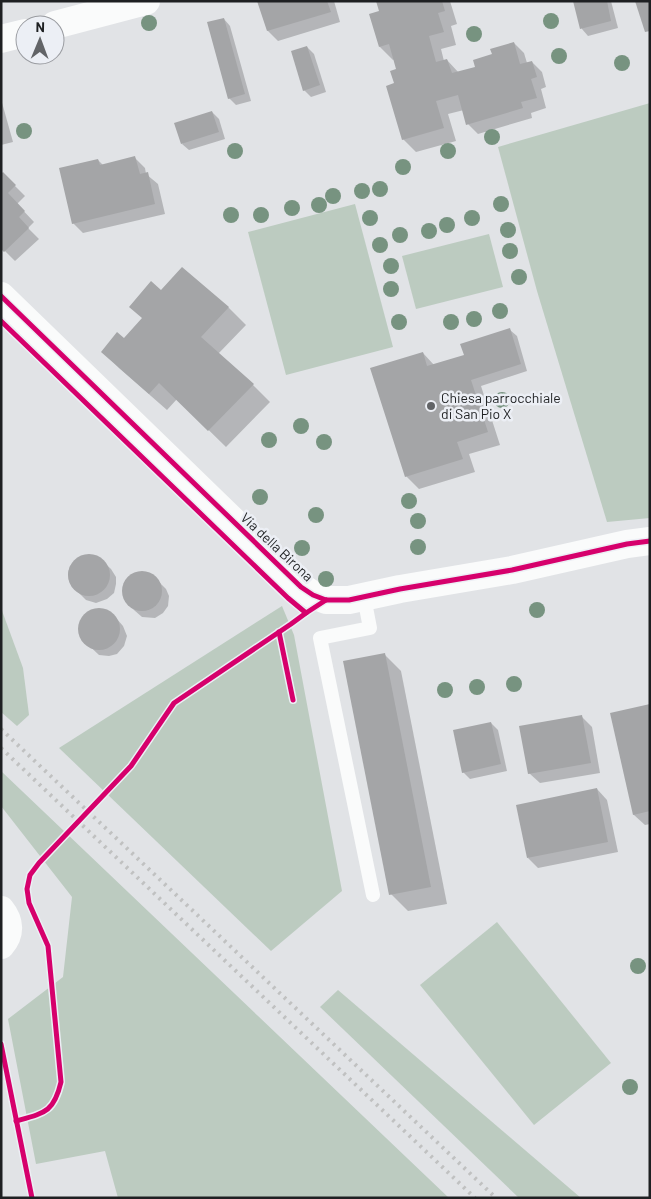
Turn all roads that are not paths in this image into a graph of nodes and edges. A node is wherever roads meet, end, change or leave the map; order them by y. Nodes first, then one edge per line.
1 (146, 1) edge
2 (65, 22) edge
3 (15, 36) edge
4 (1, 39) edge
5 (1, 296) edge
6 (650, 541) edge
7 (364, 598) junction
8 (373, 895) dead end
9 (1, 910) edge
10 (1, 945) edge

1 - 2 street
3 - 4 street
5 - 7 street, Via della Birona
6 - 7 street, Via della Birona
7 - 8 lane
9 - 10 street

